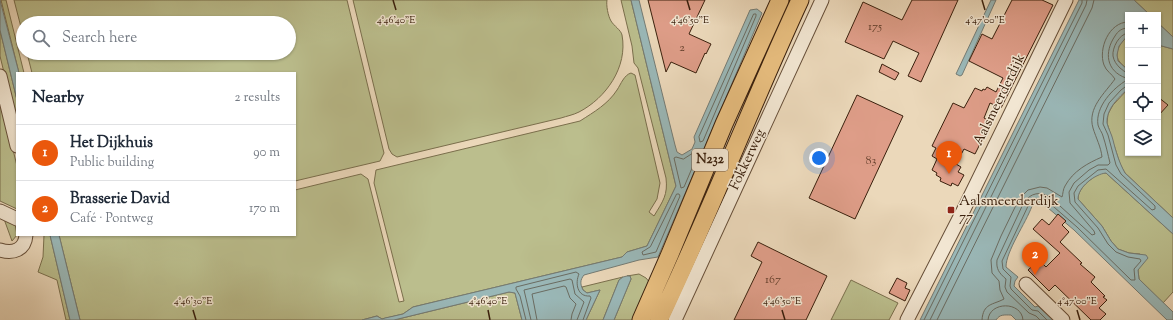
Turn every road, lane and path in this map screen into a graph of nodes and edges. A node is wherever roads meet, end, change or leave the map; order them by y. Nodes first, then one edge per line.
1 (780, 0) edge
2 (800, 0) edge
3 (822, 0) edge
4 (1066, 0) edge
5 (0, 76) edge
6 (16, 142) edge
7 (0, 211) edge
8 (16, 219) edge
9 (27, 238) edge
10 (0, 250) edge
11 (1026, 284) dead end
12 (641, 320) edge
13 (659, 320) edge
14 (675, 320) edge
15 (907, 320) edge
16 (1063, 320) edge

1 - 12 main road, N232
2 - 13 main road, Fokkerweg / N232
3 - 14 street, Fokkerweg
4 - 15 street, Aalsmeerderdijk
5 - 6 street
7 - 8 street
9 - 10 street
11 - 16 street

